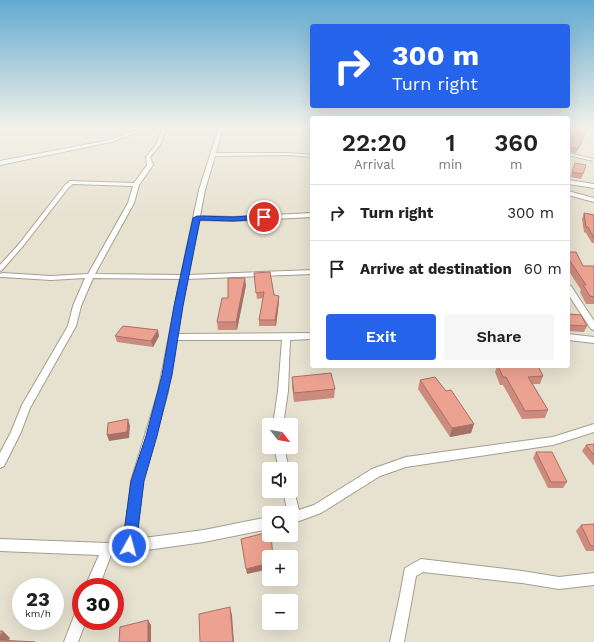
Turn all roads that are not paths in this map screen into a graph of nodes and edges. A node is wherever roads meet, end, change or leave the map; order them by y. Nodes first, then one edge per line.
1 (30, 157) edge
2 (148, 157) edge
3 (211, 157) edge
4 (581, 157) edge
5 (594, 160) edge
6 (0, 163) edge
7 (570, 182) edge
8 (586, 184) junction
9 (136, 185) junction
10 (594, 186) edge
11 (570, 192) edge
12 (570, 193) edge
13 (594, 200) edge
14 (310, 215) edge
15 (197, 218) junction
16 (310, 272) edge
17 (1, 274) edge
18 (90, 276) junction
19 (185, 277) junction
20 (570, 291) edge
21 (594, 327) edge
22 (310, 336) edge
23 (173, 337) junction
24 (286, 337) junction
25 (570, 337) edge
26 (594, 340) edge
27 (279, 418) edge
28 (594, 428) edge
29 (0, 463) edge
30 (298, 516) edge
31 (262, 524) edge
32 (0, 545) edge
33 (129, 546) junction
34 (107, 548) junction
35 (95, 578) edge
36 (594, 579) edge
37 (76, 630) edge
38 (71, 642) edge
39 (397, 642) edge

1 - 6 street
2 - 9 street
3 - 15 street
4 - 5 street
7 - 8 street
8 - 10 street
8 - 11 street
9 - 17 street
9 - 18 street
12 - 13 street
14 - 15 street
15 - 19 street
16 - 19 street
17 - 18 street
18 - 19 street
18 - 29 street
19 - 23 street
20 - 21 street
22 - 24 street
23 - 24 street
23 - 33 street
24 - 27 street
25 - 26 street
28 - 30 street
31 - 33 street
32 - 34 street
33 - 34 street
34 - 35 street
36 - 39 street
37 - 38 street

